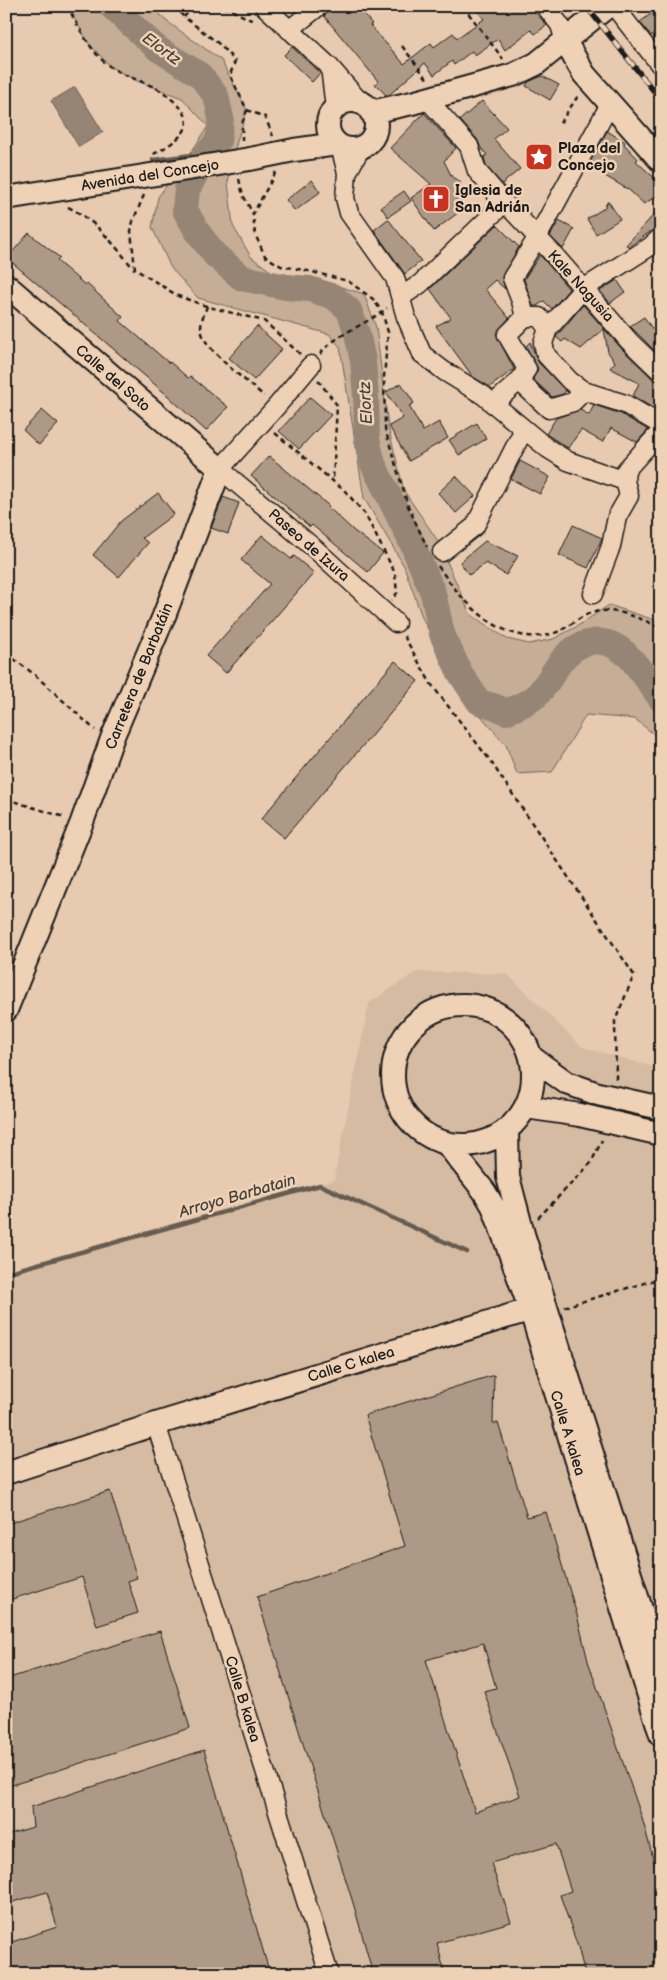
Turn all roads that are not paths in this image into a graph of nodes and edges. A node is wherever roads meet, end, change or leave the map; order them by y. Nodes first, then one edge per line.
1 (319, 6) edge
2 (545, 6) edge
3 (608, 6) edge
4 (614, 6) edge
5 (265, 7) edge
6 (289, 30) junction
7 (565, 41) junction
8 (661, 66) edge
9 (330, 67) junction
10 (426, 99) junction
11 (610, 104) junction
12 (367, 123) junction
13 (335, 130) junction
14 (661, 161) edge
15 (347, 173) junction
16 (6, 198) edge
17 (499, 201) junction
18 (661, 237) edge
19 (538, 238) junction
20 (6, 285) edge
21 (583, 289) junction
22 (401, 297) junction
23 (525, 317) junction
24 (548, 329) junction
25 (311, 365) road end
26 (661, 372) edge
27 (519, 381) junction
28 (584, 391) junction
29 (493, 404) junction
30 (661, 425) edge
31 (524, 429) junction
32 (661, 431) edge
33 (220, 469) junction
34 (625, 482) junction
35 (437, 557) road end
36 (593, 594) dead end
37 (390, 617) road end
38 (6, 1010) edge
39 (531, 1057) junction
40 (526, 1107) junction
41 (661, 1108) edge
42 (507, 1130) junction
43 (661, 1134) edge
44 (447, 1144) junction
45 (538, 1308) junction
46 (156, 1424) junction
47 (6, 1473) edge
48 (661, 1673) edge
49 (661, 1735) edge
50 (329, 1974) edge

1 - 6 street
2 - 7 street
3 - 7 street
4 - 8 street
5 - 6 street
6 - 9 street
7 - 10 street
7 - 11 street
9 - 12 street
9 - 13 street
10 - 12 street
10 - 17 street, Kale Nagusia
11 - 14 street
11 - 19 street
12 - 13 street
12 - 13 street
12 - 15 street
13 - 15 street
13 - 16 street, Avenida del Concejo, bridge
15 - 22 street
17 - 19 street, Kale Nagusia
17 - 22 street
18 - 21 street
19 - 21 street, Kale Nagusia
19 - 23 street
20 - 33 street, Calle del Soto
21 - 24 street
21 - 26 street, Kale Nagusia
22 - 29 street
23 - 24 street
23 - 27 street
24 - 28 street
25 - 33 street, Carretera de Barbatáin
27 - 28 street
27 - 29 street
28 - 30 street
29 - 31 street
31 - 34 street
31 - 35 street
32 - 34 street
33 - 37 street, Paseo de Izura
33 - 38 street, Carretera de Barbatáin
34 - 36 street
39 - 40 street
39 - 41 street
39 - 44 street
40 - 42 street
40 - 43 street
42 - 44 street
42 - 45 street, Calle A kalea
44 - 45 street, Calle A kalea
45 - 46 street, Calle C kalea
45 - 48 street, Calle A kalea
45 - 49 street, Calle A kalea
46 - 47 street, Calle C kalea
46 - 50 street, Calle B kalea

